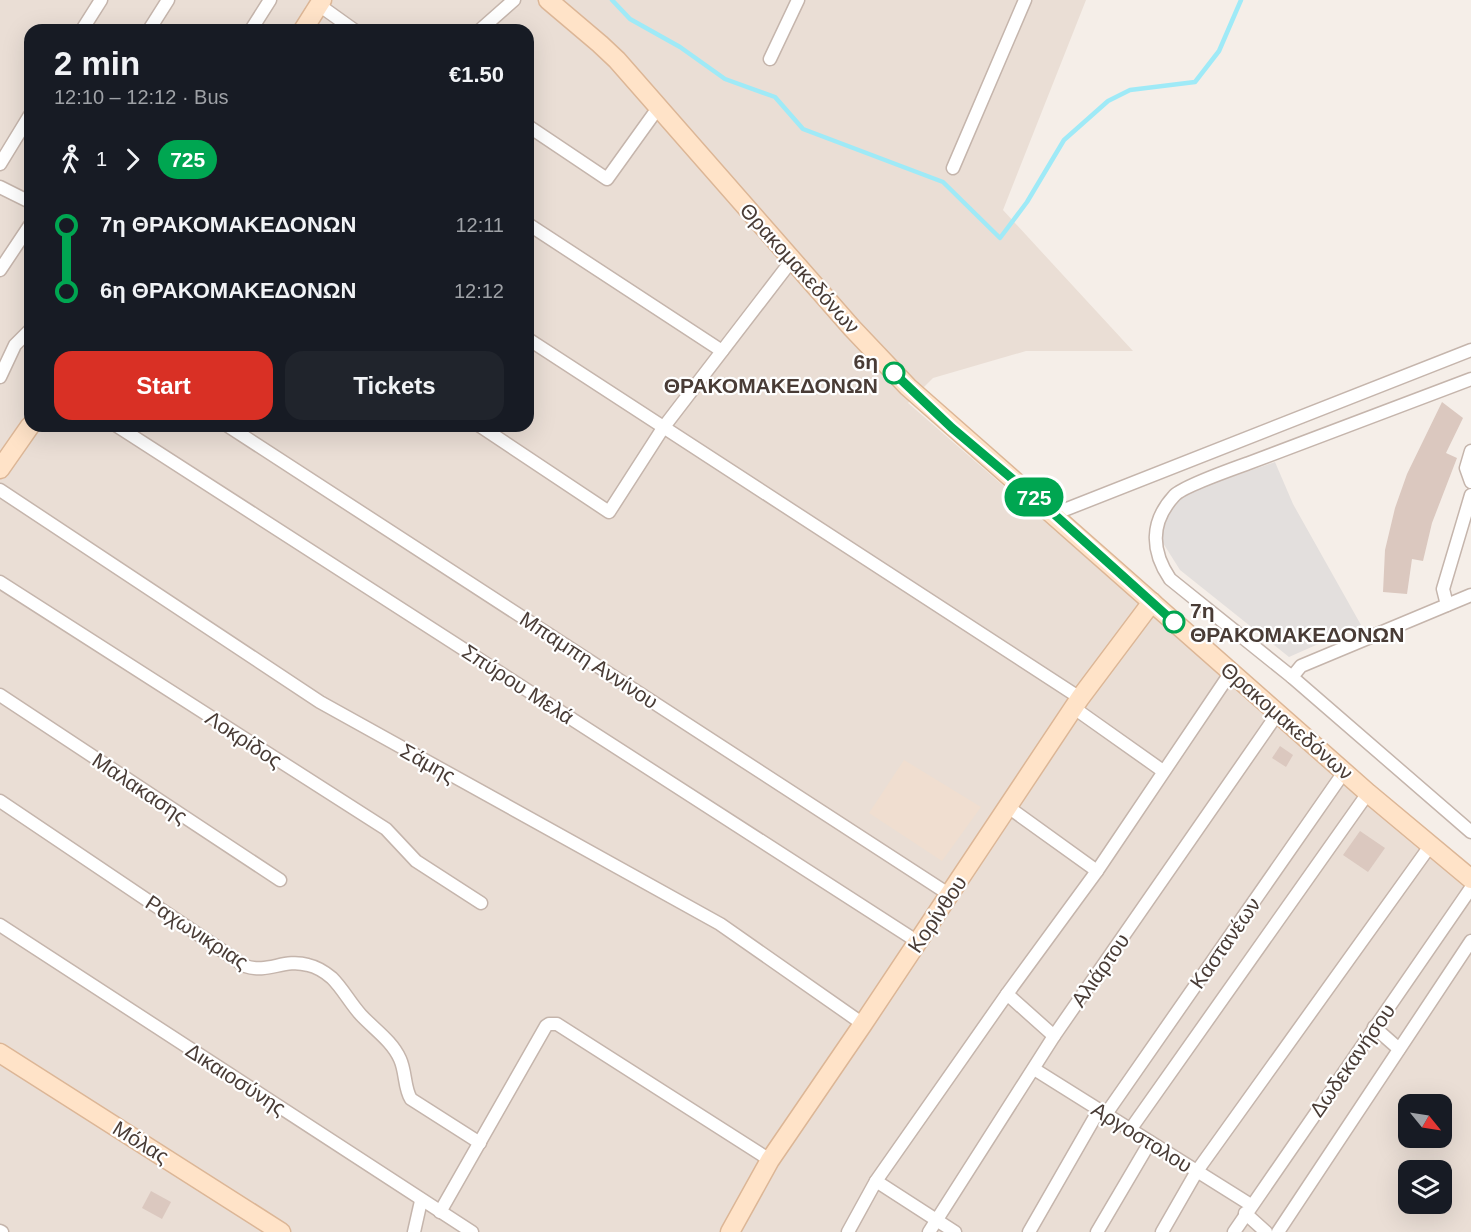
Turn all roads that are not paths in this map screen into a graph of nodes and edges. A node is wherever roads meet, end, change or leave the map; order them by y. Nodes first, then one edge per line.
1 (100, 0) edge
2 (168, 0) edge
3 (270, 0) edge
4 (514, 0) edge
5 (548, 0) edge
6 (798, 0) edge
7 (1025, 0) edge
8 (320, 2) edge
9 (86, 24) edge
10 (153, 24) edge
11 (255, 24) edge
12 (307, 24) edge
13 (347, 24) edge
14 (487, 24) edge
15 (770, 59) dead end
16 (658, 108) junction
17 (24, 125) edge
18 (534, 130) edge
19 (0, 164) edge
20 (953, 168) dead end
21 (0, 187) edge
22 (24, 199) edge
23 (534, 228) edge
24 (24, 234) edge
25 (792, 260) junction
26 (0, 270) edge
27 (24, 336) edge
28 (534, 343) edge
29 (1471, 350) edge
30 (722, 351) junction
31 (0, 377) edge
32 (1471, 379) edge
33 (663, 428) junction
34 (26, 432) edge
35 (126, 432) edge
36 (237, 432) edge
37 (489, 432) edge
38 (1471, 452) edge
39 (0, 469) edge
40 (1471, 482) edge
41 (0, 490) edge
42 (1471, 495) edge
43 (1054, 514) junction
44 (0, 582) edge
45 (1471, 595) edge
46 (1152, 602) junction
47 (1447, 605) junction
48 (1231, 672) junction
49 (1292, 677) junction
50 (0, 695) edge
51 (1077, 703) junction
52 (1278, 713) junction
53 (1163, 771) junction
54 (1344, 772) junction
55 (1368, 793) junction
56 (0, 801) edge
57 (1008, 807) junction
58 (1471, 832) edge
59 (1430, 846) junction
60 (1097, 871) junction
61 (1471, 879) edge
62 (280, 880) dead end
63 (1471, 888) edge
64 (950, 895) junction
65 (481, 903) dead end
66 (0, 925) edge
67 (1471, 941) edge
68 (918, 942) junction
69 (1007, 994) junction
70 (863, 1024) junction
71 (1374, 1027) junction
72 (1054, 1036) junction
73 (1399, 1049) junction
74 (0, 1053) edge
75 (1034, 1069) junction
76 (1103, 1112) junction
77 (1130, 1130) junction
78 (1150, 1142) junction
79 (480, 1143) junction
80 (770, 1160) junction
81 (1197, 1171) junction
82 (876, 1181) junction
83 (422, 1201) junction
84 (1248, 1209) junction
85 (440, 1212) junction
86 (936, 1220) junction
87 (281, 1232) edge
88 (414, 1232) edge
89 (472, 1232) edge
90 (730, 1232) edge
91 (848, 1232) edge
92 (929, 1232) edge
93 (955, 1232) edge
94 (1029, 1232) edge
95 (1097, 1232) edge
96 (1162, 1232) edge
97 (1234, 1232) edge
98 (1266, 1232) edge
99 (1278, 1232) edge

1 - 9 street
2 - 10 street
3 - 11 street
4 - 14 street
5 - 16 main road, Θρακομακεδόνων
6 - 15 street
7 - 20 street
8 - 12 main road
8 - 13 street
16 - 18 street
16 - 25 main road, Θρακομακεδόνων
17 - 19 street
21 - 22 street
23 - 30 street
24 - 26 street
25 - 30 street
25 - 43 main road, Θρακομακεδόνων
27 - 31 street
28 - 33 street
29 - 43 street
30 - 33 street
32 - 49 street
33 - 37 street
33 - 51 street
34 - 39 main road
35 - 68 street, Σπύρου Μελά
36 - 64 street, Μπαμπη Αννίνου
38 - 40 street
41 - 70 street, Σάμης
42 - 47 street
43 - 46 main road, Θρακομακεδόνων
44 - 65 street, Λοκρίδος
45 - 47 street
46 - 48 main road, Θρακομακεδόνων
46 - 51 main road, Κορίνθου
47 - 49 street
48 - 52 main road, Θρακομακεδόνων
48 - 53 street
49 - 58 street
50 - 62 street, Μαλακασης
51 - 53 street
51 - 57 main road, Κορίνθου
52 - 54 main road, Θρακομακεδόνων
52 - 72 street, Αλιάρτου
53 - 60 street
54 - 55 main road, Θρακομακεδόνων
54 - 76 street, Καστανέων
55 - 59 main road, Θρακομακεδόνων
55 - 77 street
56 - 79 street, Ραχωνικριας
57 - 60 street
57 - 64 main road, Κορίνθου
59 - 61 main road, Θρακομακεδόνων
59 - 81 street
60 - 69 street
63 - 71 street, Δωδεκανήσου
64 - 68 main road, Κορίνθου
66 - 83 street, Δικαιοσύνης
67 - 73 street, Δωδεκανήσου
68 - 70 main road, Κορίνθου
69 - 72 street
69 - 82 street
70 - 80 main road, Κορίνθου
71 - 73 street
71 - 84 street, Δωδεκανήσου
72 - 75 street, Αλιάρτου
73 - 99 street, Δωδεκανήσου
74 - 87 main road, Μόλας
75 - 76 street, Αργοστολου
75 - 86 street, Αλιάρτου
76 - 77 street, Αργοστολου
76 - 94 street, Καστανέων
77 - 78 street, Αργοστολου
78 - 81 street, Αργοστολου
78 - 95 street
79 - 80 street
79 - 85 street
80 - 90 main road, Κορίνθου
81 - 84 street, Αργοστολου
81 - 96 street
82 - 86 street
82 - 91 street
83 - 85 street, Δικαιοσύνης
83 - 88 street
84 - 97 street, Δωδεκανήσου
84 - 98 street, Αργοστολου
85 - 89 street, Δικαιοσύνης
86 - 92 street, Αλιάρτου
86 - 93 street

